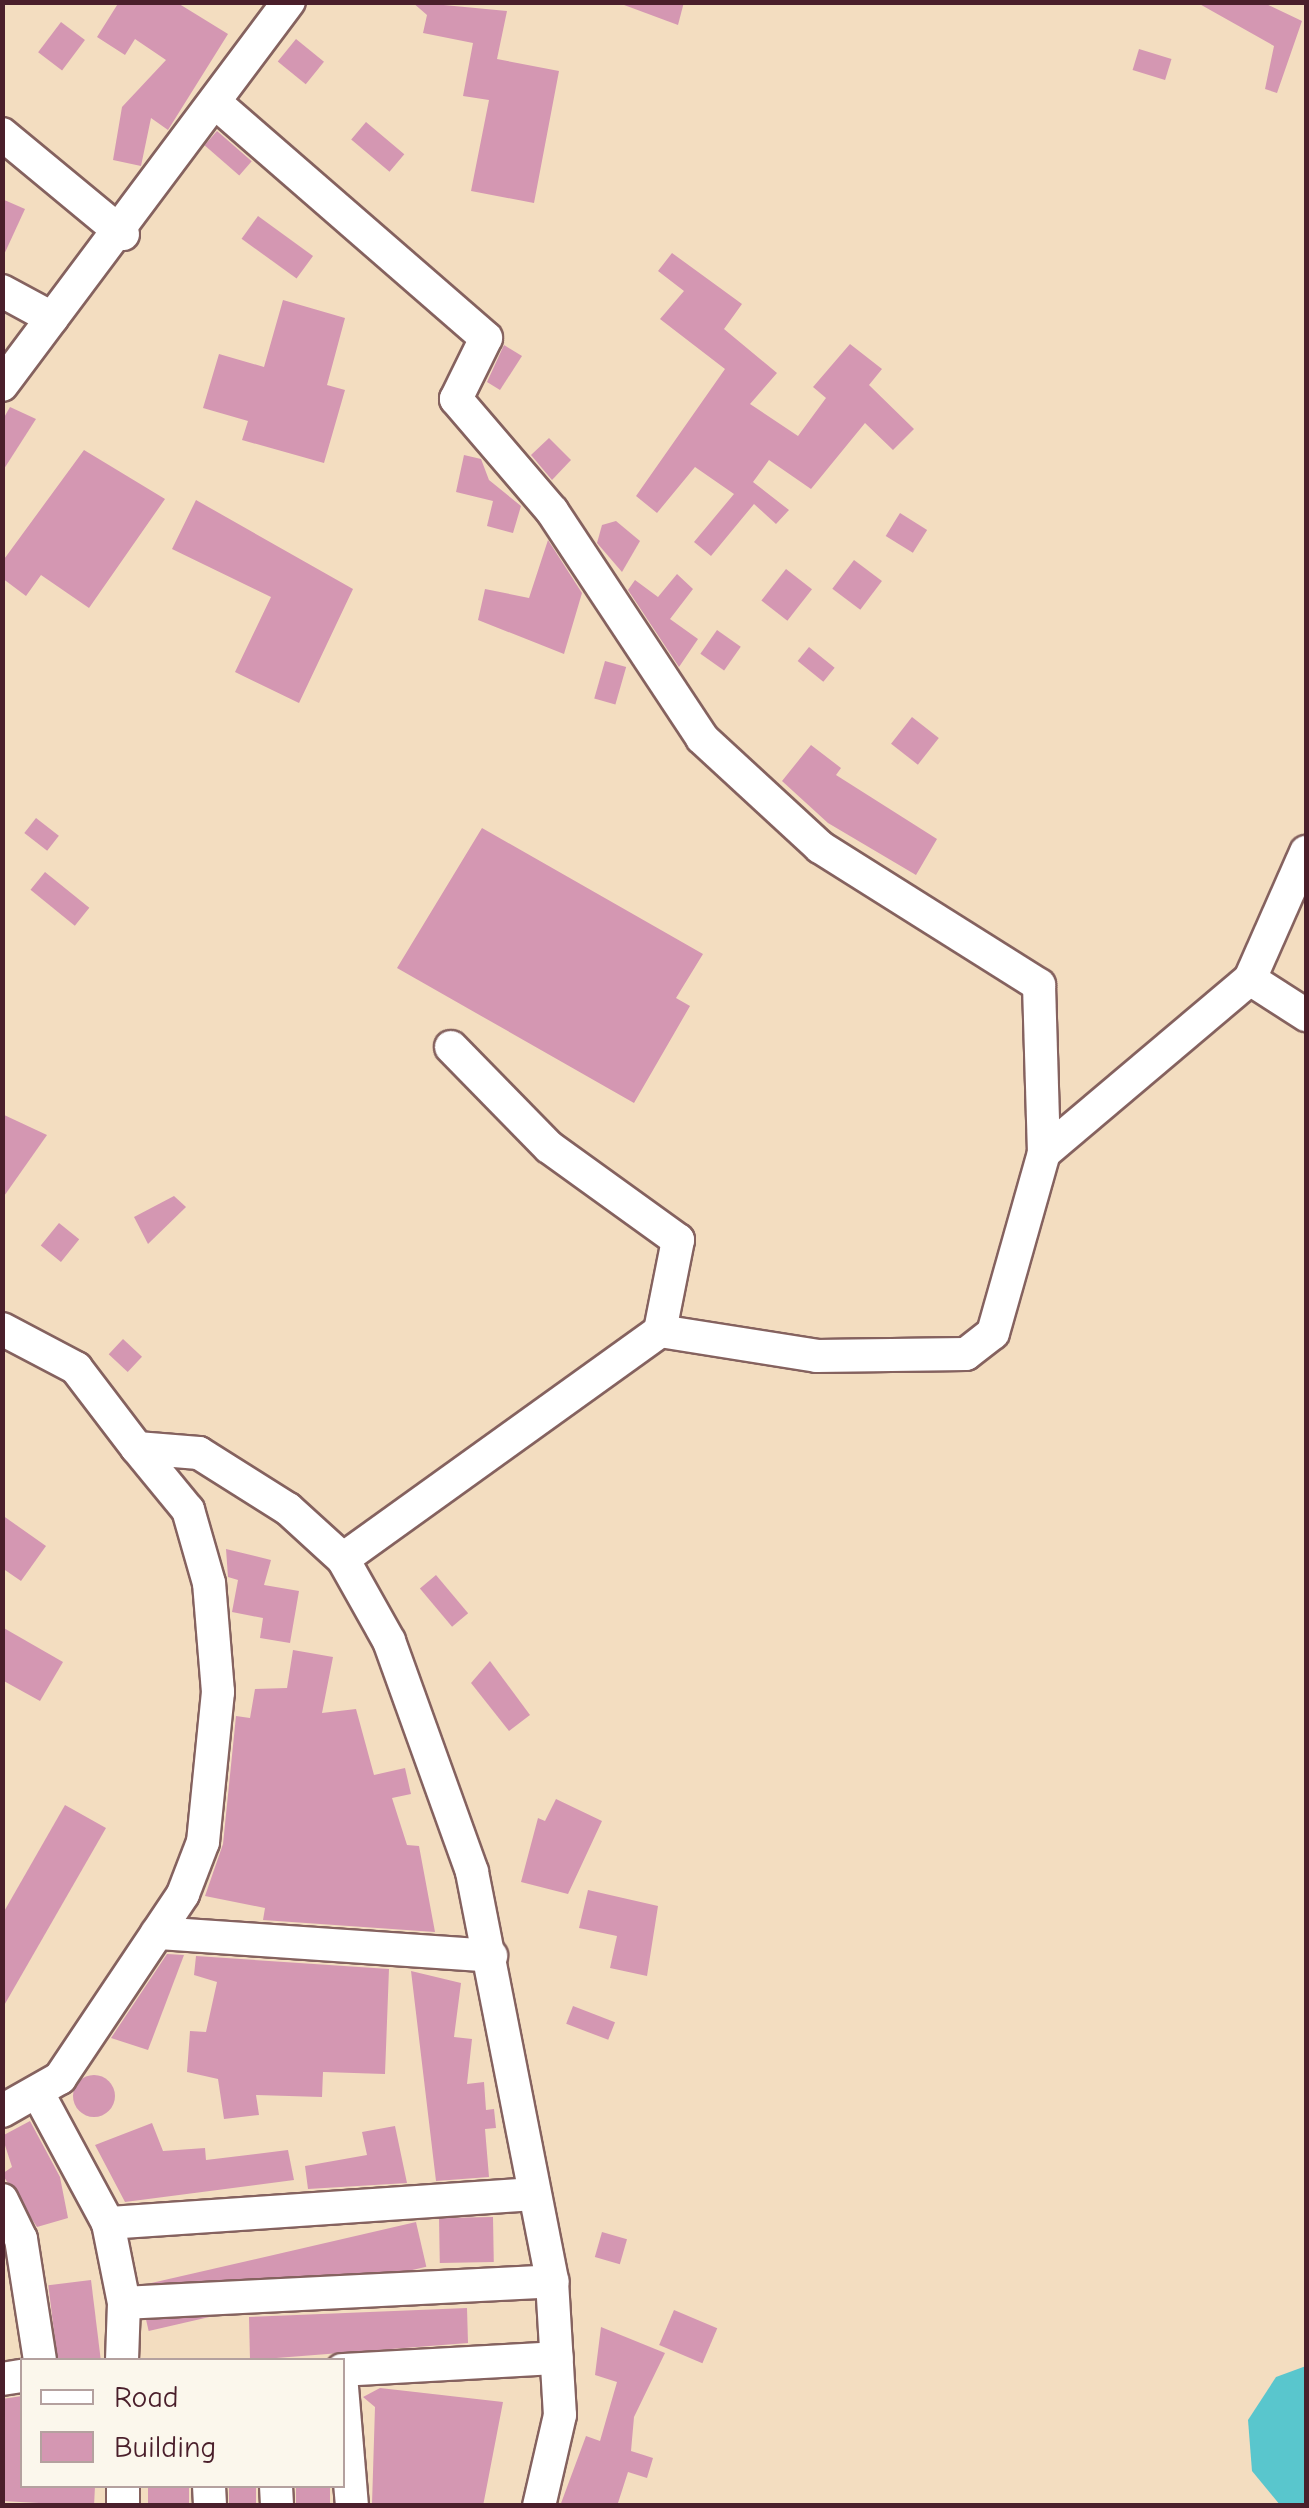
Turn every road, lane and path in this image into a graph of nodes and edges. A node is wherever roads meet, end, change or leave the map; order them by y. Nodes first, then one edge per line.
1 (289, 2) edge
2 (218, 104) junction
3 (2, 134) edge
4 (123, 234) junction
5 (2, 291) edge
6 (52, 318) junction
7 (2, 385) edge
8 (1306, 852) edge
9 (1250, 979) junction
10 (1306, 1015) edge
11 (451, 1046) dead end
12 (1044, 1153) junction
13 (2, 1329) edge
14 (660, 1330) junction
15 (137, 1448) junction
16 (342, 1559) junction
17 (157, 1932) junction
18 (490, 1956) junction
19 (39, 2095) junction
20 (2, 2112) edge
21 (533, 2194) junction
22 (2, 2200) edge
23 (108, 2223) junction
24 (552, 2281) junction
25 (124, 2303) junction
26 (40, 2358) edge
27 (122, 2358) edge
28 (558, 2358) junction
29 (345, 2370) edge
30 (345, 2423) edge
31 (352, 2506) edge
32 (539, 2506) edge

1 - 2 street
2 - 4 street
2 - 12 street
3 - 4 street
4 - 6 street
5 - 6 street
6 - 7 street
8 - 9 street
9 - 10 street
9 - 12 street
11 - 14 street
12 - 14 street
13 - 15 street
14 - 16 street
15 - 16 street
15 - 17 street
16 - 18 street
17 - 18 street
17 - 19 street
18 - 21 street
19 - 20 street
19 - 23 street
21 - 23 street
21 - 24 street
22 - 26 street
23 - 25 street
24 - 25 street
24 - 28 street
25 - 27 street
28 - 29 street
28 - 32 street
30 - 31 street

